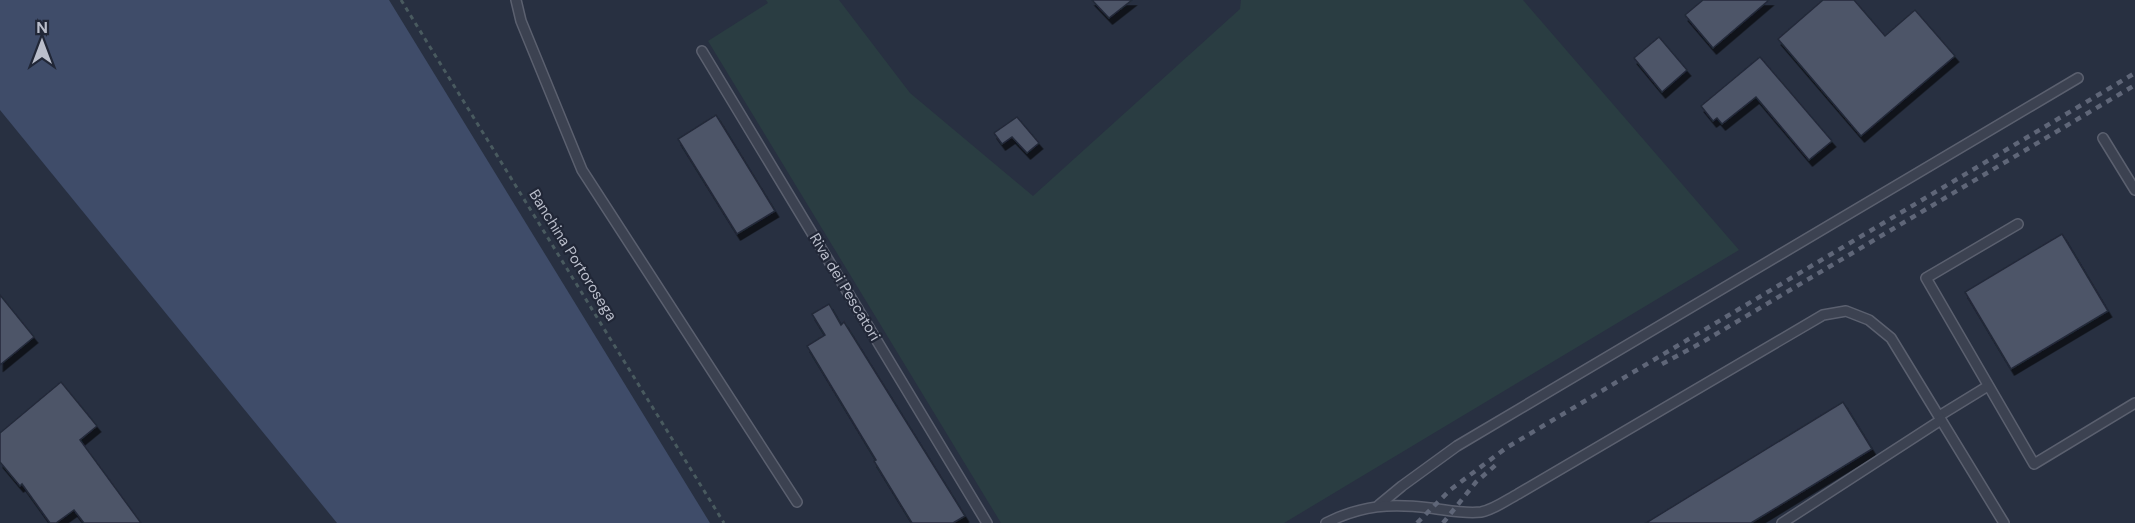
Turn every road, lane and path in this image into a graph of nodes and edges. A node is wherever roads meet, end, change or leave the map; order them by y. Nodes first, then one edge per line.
1 (401, 0) edge
2 (516, 0) edge
3 (702, 51) dead end
4 (2078, 78) dead end
5 (2103, 138) dead end
6 (2135, 190) edge
7 (2018, 224) dead end
8 (1988, 386) junction
9 (2135, 403) edge
10 (1940, 418) junction
11 (797, 502) dead end
12 (1379, 505) junction
13 (1784, 522) edge
14 (724, 523) edge
15 (987, 523) edge
16 (1326, 523) edge
17 (2004, 523) edge

1 - 14 path, Banchina Portorosega
2 - 11 lane
3 - 15 lane, Riva dei Pescatori
4 - 12 lane
5 - 6 lane
7 - 8 lane
8 - 9 lane
8 - 10 lane
10 - 12 lane
10 - 13 lane
10 - 17 lane
12 - 16 lane

